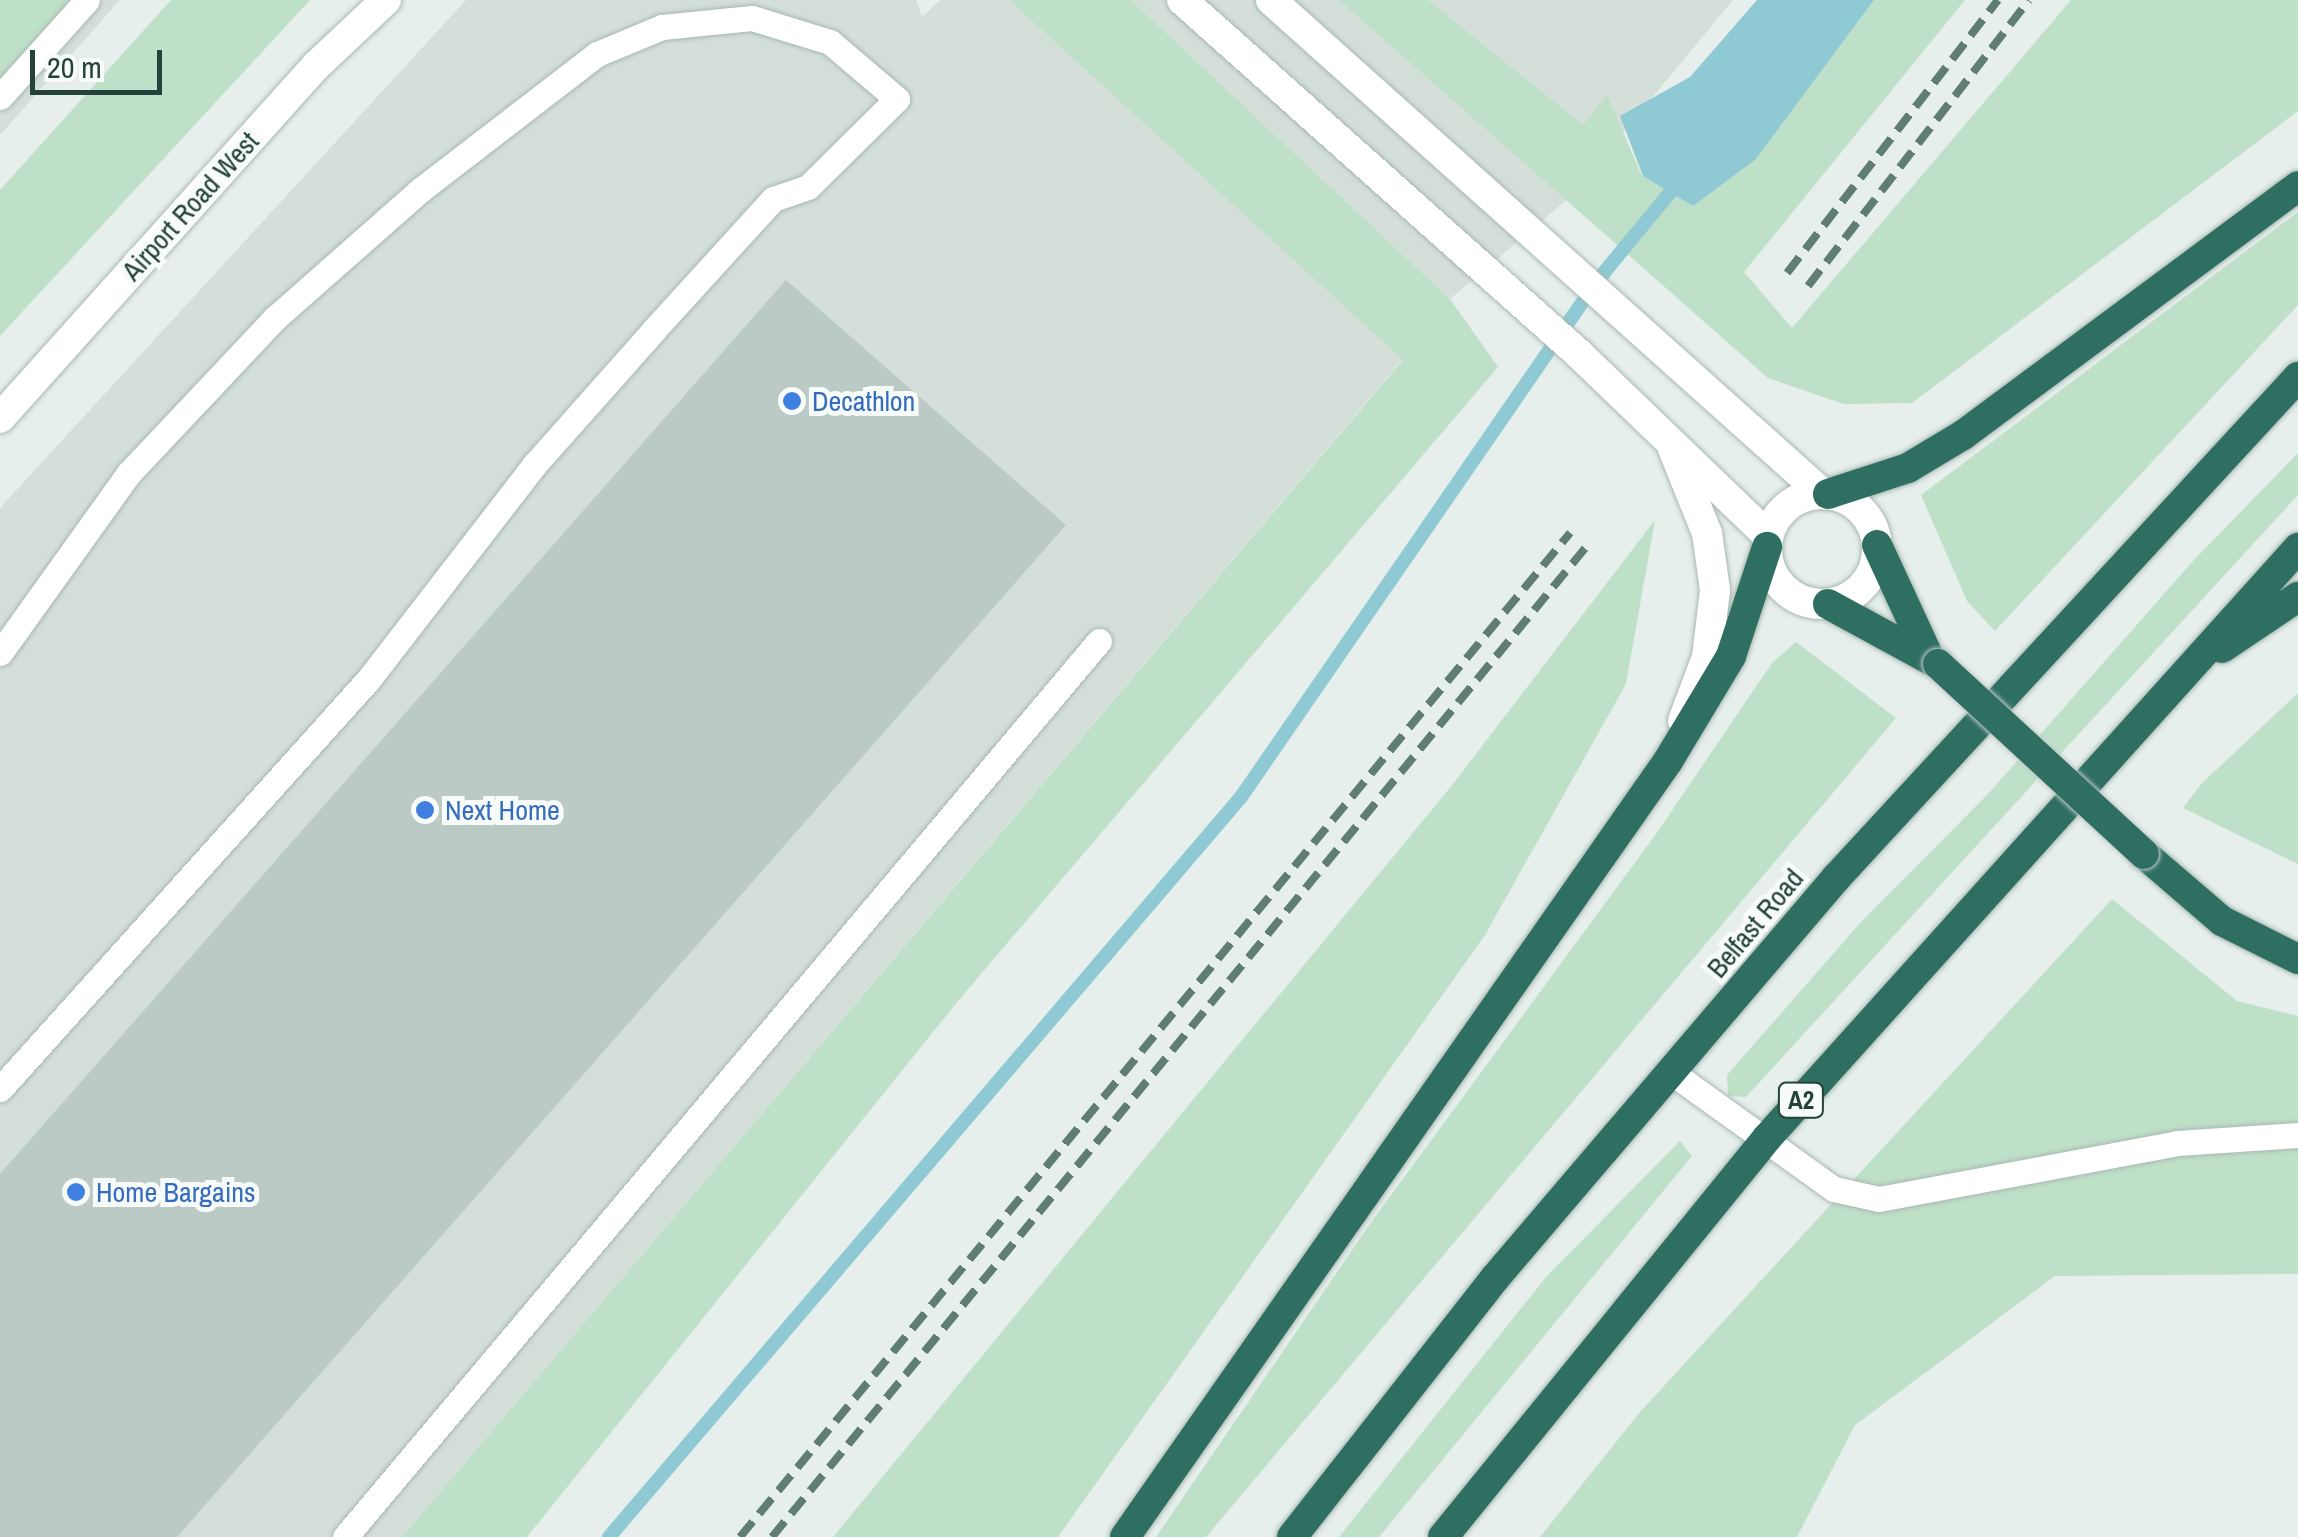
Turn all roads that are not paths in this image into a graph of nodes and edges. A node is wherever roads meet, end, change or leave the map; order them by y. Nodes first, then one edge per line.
1 (87, 0) edge
2 (386, 0) edge
3 (1182, 0) edge
4 (1270, 0) edge
5 (0, 96) edge
6 (2298, 186) edge
7 (2298, 378) edge
8 (0, 418) edge
9 (1668, 438) junction
10 (1825, 494) junction
11 (1768, 542) junction
12 (1878, 545) junction
13 (2298, 548) edge
14 (2298, 597) edge
15 (1828, 604) junction
16 (1099, 641) dead end
17 (0, 653) edge
18 (1932, 658) junction
19 (2176, 679) junction
20 (1668, 761) junction
21 (2298, 959) edge
22 (1670, 1072) junction
23 (0, 1089) edge
24 (2298, 1135) edge
25 (1766, 1138) junction
26 (344, 1537) edge
27 (1125, 1537) edge
28 (1292, 1537) edge
29 (1442, 1537) edge

1 - 5 lane
2 - 8 street, Airport Road West
3 - 9 street
4 - 10 street
6 - 10 highway
7 - 22 highway, Belfast Road
9 - 11 street
9 - 20 street
10 - 11 street
10 - 12 street
11 - 15 street
11 - 20 highway
12 - 15 street
12 - 18 highway
13 - 19 highway, A2
14 - 19 highway
15 - 18 highway
16 - 26 lane
17 - 23 lane
18 - 21 highway, bridge
19 - 25 highway, A2
20 - 27 highway
22 - 25 lane
22 - 28 highway, Belfast Road
24 - 25 lane
25 - 29 highway, A2

